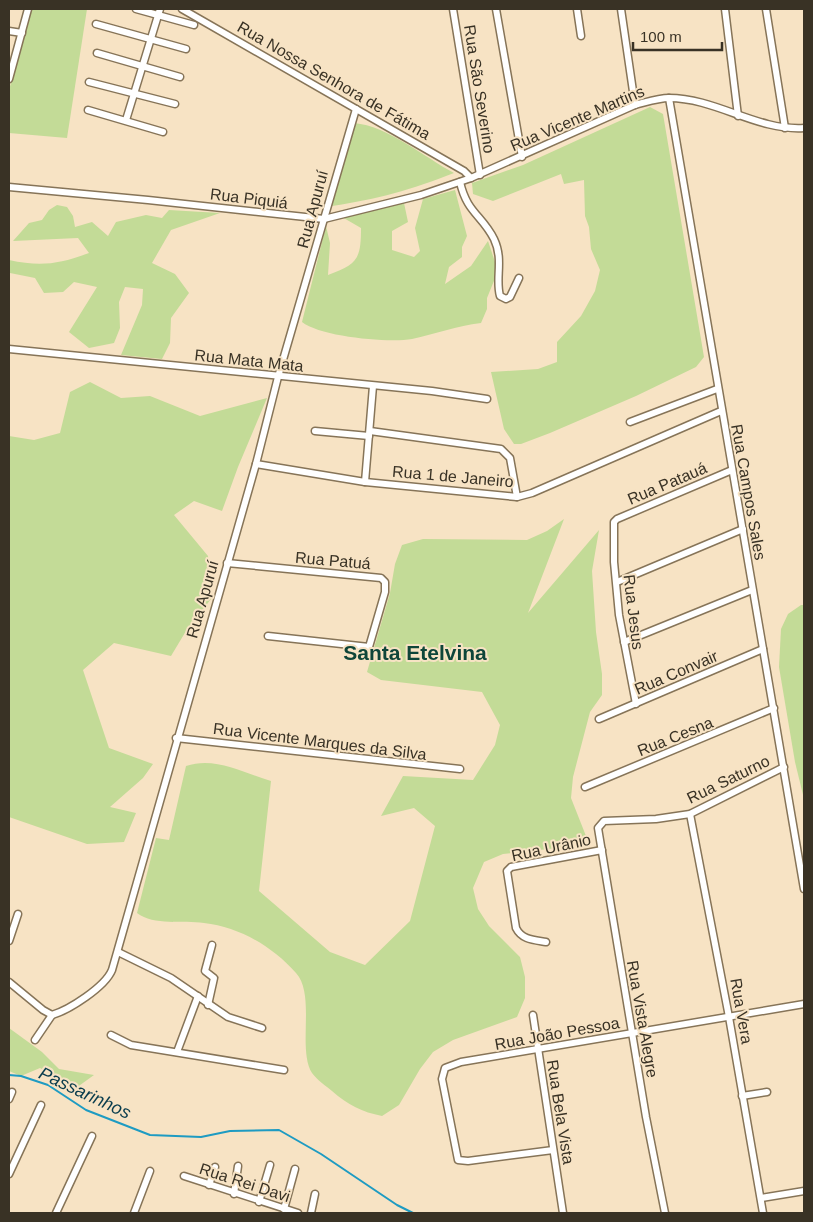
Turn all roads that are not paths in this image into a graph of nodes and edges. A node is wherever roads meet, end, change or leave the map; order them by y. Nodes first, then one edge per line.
1 (28, 9) edge
2 (136, 9) edge
3 (182, 9) edge
4 (453, 9) edge
5 (496, 9) edge
6 (577, 9) edge
7 (621, 9) edge
8 (724, 9) edge
9 (766, 9) edge
10 (159, 12) edge
11 (96, 24) dead end
12 (194, 25) dead end
13 (9, 31) edge
14 (22, 33) junction
15 (581, 36) dead end
16 (150, 39) junction
17 (186, 49) dead end
18 (12, 53) edge
19 (97, 53) dead end
20 (142, 66) junction
21 (180, 77) dead end
22 (9, 78) edge
23 (89, 82) dead end
24 (134, 93) junction
25 (669, 98) junction
26 (175, 104) dead end
27 (636, 105) junction
28 (356, 109) junction
29 (88, 110) dead end
30 (738, 116) junction
31 (126, 120) junction
32 (785, 128) junction
33 (804, 128) edge
34 (163, 132) dead end
35 (522, 157) junction
36 (480, 175) junction
37 (471, 178) junction
38 (460, 182) junction
39 (9, 188) edge
40 (324, 219) junction
41 (519, 278) dead end
42 (9, 349) edge
43 (278, 377) junction
44 (373, 386) junction
45 (717, 389) junction
46 (487, 399) dead end
47 (721, 411) junction
48 (630, 422) dead end
49 (315, 431) dead end
50 (369, 434) junction
51 (256, 464) junction
52 (732, 470) junction
53 (365, 482) junction
54 (517, 497) junction
55 (614, 522) joint
56 (743, 530) junction
57 (227, 563) junction
58 (616, 582) junction
59 (752, 590) junction
60 (268, 636) dead end
61 (624, 642) junction
62 (763, 649) junction
63 (636, 704) junction
64 (774, 708) junction
65 (599, 719) dead end
66 (176, 738) junction
67 (784, 767) junction
68 (460, 769) dead end
69 (585, 787) dead end
70 (690, 814) junction
71 (598, 828) joint
72 (602, 850) junction
73 (804, 890) edge
74 (18, 914) dead end
75 (9, 941) edge
76 (546, 942) dead end
77 (212, 945) dead end
78 (118, 952) junction
79 (9, 982) edge
80 (198, 996) junction
81 (804, 1004) edge
82 (208, 1005) junction
83 (52, 1015) junction
84 (533, 1015) dead end
85 (729, 1017) junction
86 (262, 1028) dead end
87 (632, 1034) junction
88 (111, 1035) dead end
89 (35, 1040) dead end
90 (538, 1051) junction
91 (177, 1052) junction
92 (284, 1070) dead end
93 (12, 1092) dead end
94 (767, 1092) dead end
95 (742, 1096) junction
96 (9, 1099) edge
97 (41, 1105) dead end
98 (92, 1136) dead end
99 (554, 1150) junction
100 (238, 1166) dead end
101 (270, 1166) dead end
102 (215, 1167) dead end
103 (295, 1169) dead end
104 (150, 1171) dead end
105 (9, 1174) edge
106 (184, 1176) dead end
107 (209, 1185) junction
108 (804, 1191) edge
109 (234, 1194) junction
110 (315, 1194) dead end
111 (761, 1198) junction
112 (259, 1202) junction
113 (284, 1209) junction
114 (56, 1213) edge
115 (134, 1213) edge
116 (298, 1213) edge
117 (311, 1213) edge
118 (563, 1213) edge
119 (665, 1213) edge
120 (763, 1213) edge

1 - 14 street
2 - 10 street
3 - 28 street, Rua Nossa Senhora de Fátima
4 - 36 street, Rua São Severino
5 - 35 street
6 - 15 street
7 - 27 street
8 - 30 street
9 - 32 street
10 - 12 street
10 - 16 street
11 - 16 street
13 - 14 street
14 - 18 street
16 - 17 street
16 - 20 street
18 - 22 street
19 - 20 street
20 - 21 street
20 - 24 street
23 - 24 street
24 - 26 street
24 - 31 street
25 - 27 street, Rua Vicente Martins
25 - 30 street, Rua Vicente Martins
25 - 45 street, Rua Campos Sales
27 - 35 street, Rua Vicente Martins
28 - 37 street, Rua Nossa Senhora de Fátima
28 - 40 street, Rua Apuruí
29 - 31 street
30 - 32 street, Rua Vicente Martins
31 - 34 street
32 - 33 street, Rua Vicente Martins
35 - 36 street, Rua Vicente Martins
36 - 37 street, Rua Piquiá
37 - 38 street, Rua Piquiá
38 - 40 street, Rua Piquiá
38 - 41 street
39 - 40 street, Rua Piquiá
40 - 43 street, Rua Apuruí
42 - 43 street, Rua Mata Mata
43 - 44 street, Rua Mata Mata
43 - 51 street, Rua Apuruí
44 - 46 street, Rua Mata Mata
44 - 50 street
45 - 47 street, Rua Campos Sales
45 - 48 street
47 - 52 street, Rua Campos Sales
47 - 54 street, Rua 1 de Janeiro
49 - 50 street
50 - 53 street
50 - 54 street
51 - 53 street, Rua 1 de Janeiro
51 - 57 street, Rua Apuruí
52 - 55 street, Rua Patauá
52 - 56 street, Rua Campos Sales
53 - 54 street, Rua 1 de Janeiro
55 - 58 street, Rua Jesus
56 - 58 street
56 - 59 street, Rua Campos Sales
57 - 60 street, Rua Patuá
57 - 66 street, Rua Apuruí
58 - 61 street, Rua Jesus
59 - 61 street
59 - 62 street, Rua Campos Sales
61 - 63 street, Rua Jesus
62 - 63 street, Rua Convair
62 - 64 street, Rua Campos Sales
63 - 65 street, Rua Convair
64 - 67 street, Rua Campos Sales
64 - 69 street, Rua Cesna
66 - 68 street, Rua Vicente Marques da Silva
66 - 78 street, Rua Apuruí
67 - 70 street, Rua Saturno
67 - 73 street, Rua Campos Sales
70 - 71 street, Rua Saturno
70 - 85 street, Rua Vera
71 - 72 street, Rua Vista Alegre
72 - 76 street, Rua Urânio
72 - 87 street, Rua Vista Alegre
74 - 75 street
77 - 82 street
78 - 80 street
78 - 83 street, Rua Apuruí
79 - 83 street
80 - 82 street
80 - 91 street
81 - 85 street, Rua João Pessoa
82 - 86 street
83 - 89 street
84 - 90 street, Rua Bela Vista
85 - 87 street, Rua João Pessoa
85 - 95 street, Rua Vera
87 - 90 street, Rua João Pessoa
87 - 119 street, Rua Vista Alegre
88 - 91 street
90 - 99 street, Rua Bela Vista
90 - 99 street, Rua João Pessoa
91 - 92 street
93 - 96 street
94 - 95 street
95 - 111 street, Rua Vera
97 - 105 street
98 - 114 street
99 - 118 street, Rua Bela Vista
100 - 109 street
101 - 112 street
102 - 107 street
103 - 113 street
104 - 115 street
106 - 107 street, Rua Rei Davi
107 - 109 street, Rua Rei Davi
108 - 111 street
109 - 112 street, Rua Rei Davi
110 - 117 street
111 - 120 street, Rua Vera
112 - 113 street, Rua Rei Davi
113 - 116 street, Rua Rei Davi

